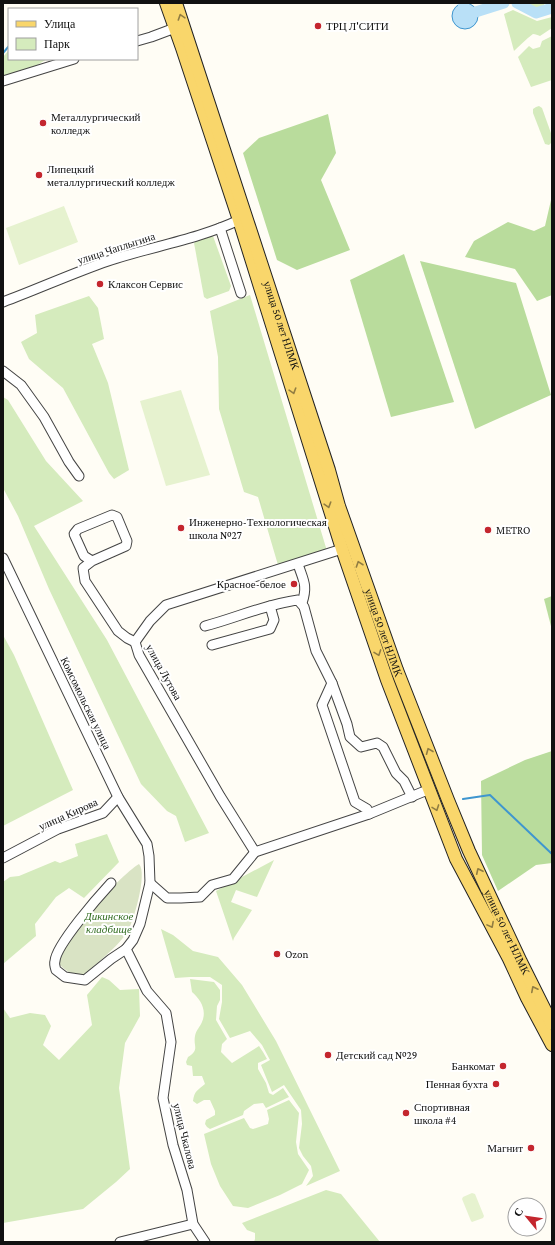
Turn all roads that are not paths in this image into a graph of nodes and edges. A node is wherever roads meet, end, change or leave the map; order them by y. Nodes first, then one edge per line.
1 (166, 3) edge
2 (176, 3) edge
3 (175, 28) junction
4 (138, 41) edge
5 (71, 60) edge
6 (3, 81) edge
7 (239, 220) junction
8 (250, 227) junction
9 (220, 228) junction
10 (241, 293) dead end
11 (3, 302) edge
12 (3, 371) edge
13 (79, 476) dead end
14 (342, 549) junction
15 (3, 558) edge
16 (92, 561) junction
17 (298, 564) junction
18 (302, 603) junction
19 (270, 606) junction
20 (205, 626) dead end
21 (368, 626) junction
22 (384, 635) junction
23 (135, 642) junction
24 (212, 645) dead end
25 (332, 683) junction
26 (428, 786) junction
27 (118, 797) junction
28 (412, 797) junction
29 (369, 814) junction
30 (255, 852) junction
31 (3, 858) edge
32 (112, 883) dead end
33 (150, 883) junction
34 (126, 949) junction
35 (552, 1024) edge
36 (552, 1045) edge
37 (193, 1224) junction
38 (120, 1242) edge
39 (205, 1242) edge

1 - 3 main road, улица 50 лет НЛМК
8 -> 2 main road, улица 50 лет НЛМК
3 - 4 street
3 - 7 main road, улица 50 лет НЛМК
5 - 6 street
7 - 8 main road
7 - 9 street, улица Чаплыгина
7 -> 14 main road, улица 50 лет НЛМК
22 -> 8 main road, улица 50 лет НЛМК
9 - 10 street
9 - 11 street, улица Чаплыгина
12 - 13 street
14 - 17 street, улица Лутова
14 - 21 main road, улица 50 лет НЛМК
15 - 27 street, Комсомольская улица
16 - 16 street
16 - 23 street
17 - 18 street
17 - 23 street, улица Лутова
18 - 19 street
18 - 25 street
19 - 20 street
19 - 24 street
21 - 22 main road
21 -> 26 main road, улица 50 лет НЛМК
35 -> 22 main road, улица 50 лет НЛМК
23 - 30 street, улица Лутова
25 - 28 street
25 - 29 street
26 - 28 street
26 -> 36 main road, улица 50 лет НЛМК
27 - 31 street, улица Кирова
27 - 33 street, Комсомольская улица
28 - 29 street
29 - 30 street
30 - 33 street
32 - 34 street
33 - 34 street
34 - 37 street, улица Чкалова
37 - 38 street
37 - 39 street, улица Чкалова

